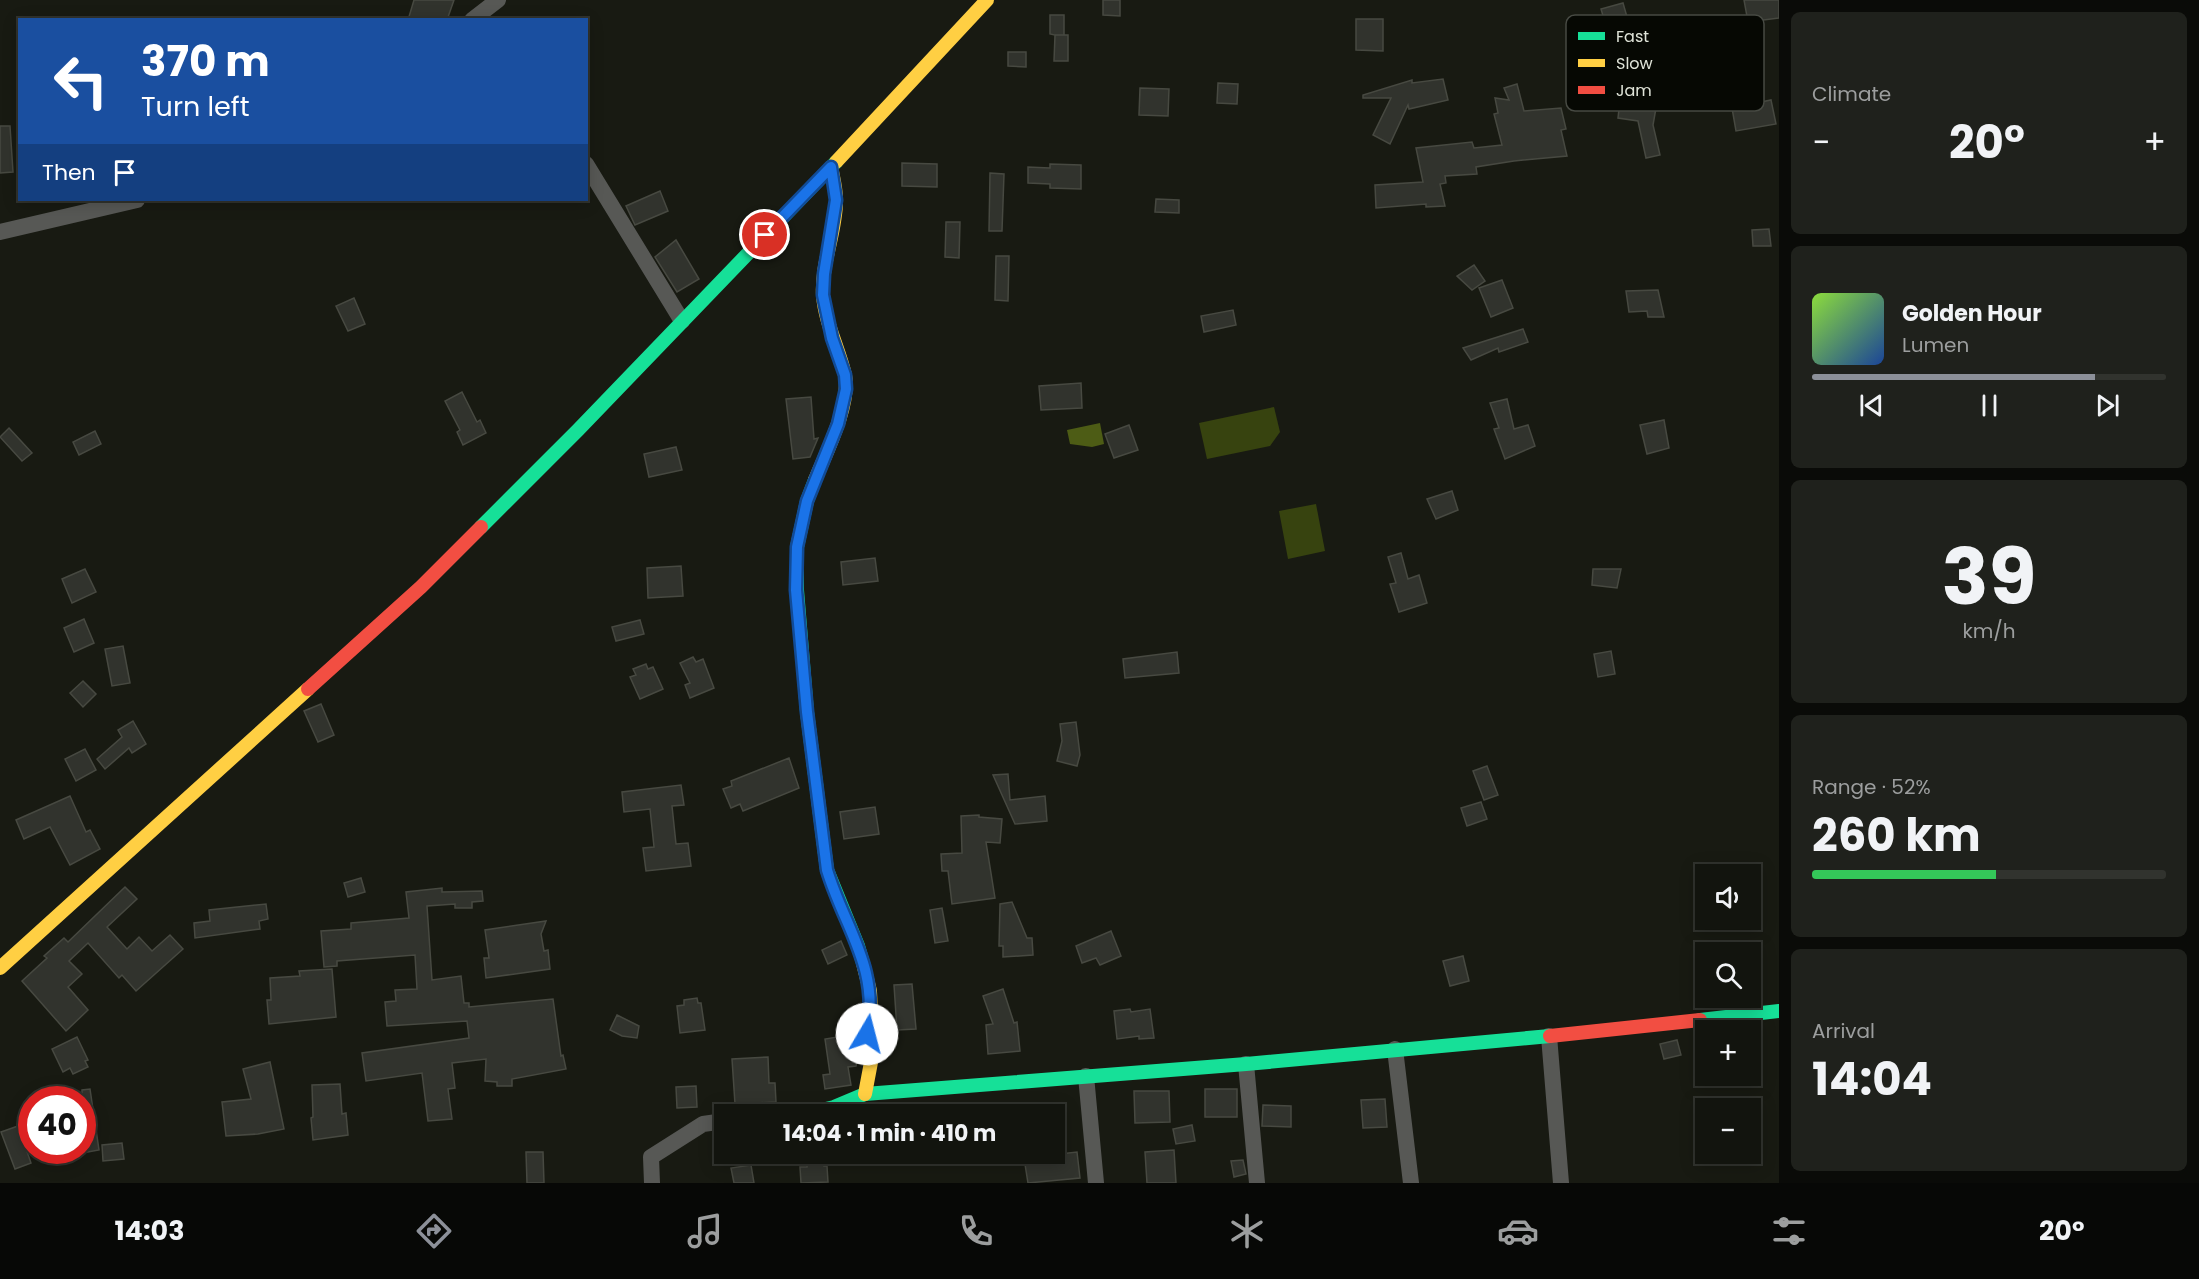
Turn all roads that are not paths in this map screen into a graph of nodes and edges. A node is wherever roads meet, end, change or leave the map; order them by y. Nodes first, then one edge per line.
1 (498, 0) edge
2 (987, 0) edge
3 (475, 18) edge
4 (588, 167) edge
5 (831, 167) junction
6 (133, 201) edge
7 (0, 232) edge
8 (682, 321) junction
9 (0, 968) edge
10 (1779, 1011) edge
11 (1549, 1036) junction
12 (1395, 1049) junction
13 (1246, 1064) junction
14 (1086, 1076) junction
15 (865, 1094) junction
16 (841, 1104) edge
17 (714, 1122) edge
18 (652, 1183) edge
19 (1096, 1183) edge
20 (1257, 1183) edge
21 (1411, 1183) edge
22 (1561, 1183) edge

1 - 3 street
2 - 5 street
4 - 8 street
5 - 8 street
5 - 15 street
6 - 7 street
8 - 9 street
10 - 11 street
11 - 12 street
11 - 22 street
12 - 13 street
12 - 21 street
13 - 14 street
13 - 20 street
14 - 15 street
14 - 19 street
15 - 16 street
17 - 18 street

